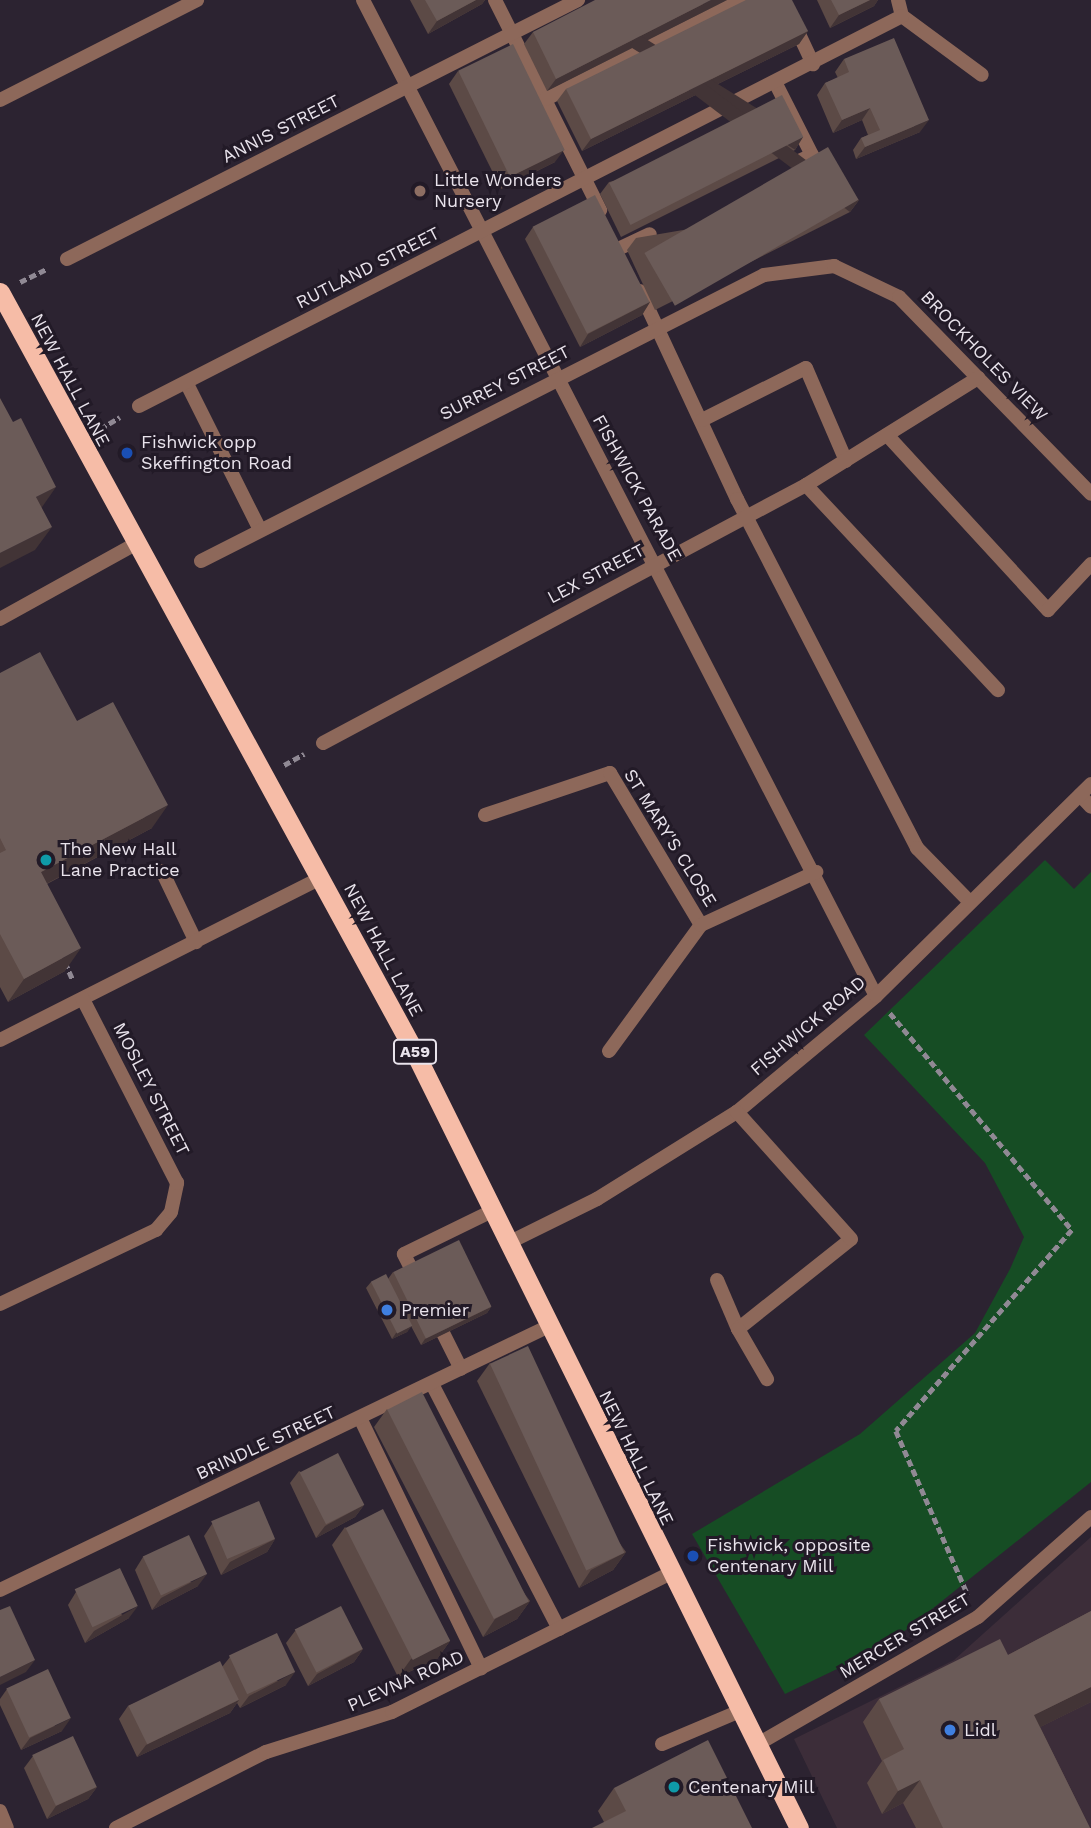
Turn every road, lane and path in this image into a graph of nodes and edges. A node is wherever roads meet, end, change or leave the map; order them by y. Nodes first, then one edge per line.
1 (197, 0) edge
2 (363, 0) edge
3 (495, 0) edge
4 (578, 0) edge
5 (739, 0) edge
6 (783, 0) edge
7 (898, 0) edge
8 (902, 16) junction
9 (512, 35) junction
10 (813, 64) junction
11 (982, 75) dead end
12 (776, 84) junction
13 (407, 87) junction
14 (546, 99) junction
15 (0, 100) edge
16 (776, 173) edge
17 (586, 179) junction
18 (667, 225) edge
19 (480, 232) junction
20 (67, 259) joint
21 (625, 261) junction
22 (834, 267) joint
23 (6, 289) edge
24 (659, 331) junction
25 (555, 378) junction
26 (978, 379) junction
27 (187, 384) junction
28 (139, 406) joint
29 (702, 420) junction
30 (887, 435) junction
31 (78, 442) junction
32 (846, 461) junction
33 (806, 485) junction
34 (1091, 494) edge
35 (746, 516) junction
36 (260, 530) junction
37 (137, 543) junction
38 (201, 561) dead end
39 (656, 563) junction
40 (1091, 564) edge
41 (0, 619) edge
42 (998, 690) dead end
43 (323, 743) joint
44 (264, 776) junction
45 (1091, 784) edge
46 (1080, 795) junction
47 (1091, 807) edge
48 (485, 815) dead end
49 (162, 871) dead end
50 (816, 873) junction
51 (321, 878) junction
52 (968, 900) junction
53 (701, 925) junction
54 (196, 942) junction
55 (60, 952) edge
56 (876, 996) junction
57 (83, 999) junction
58 (0, 1040) edge
59 (609, 1051) dead end
60 (737, 1112) junction
61 (492, 1210) junction
62 (508, 1243) junction
63 (718, 1280) dead end
64 (0, 1304) edge
65 (547, 1327) junction
66 (738, 1329) junction
67 (461, 1369) junction
68 (767, 1379) dead end
69 (432, 1384) junction
70 (361, 1420) junction
71 (1091, 1517) edge
72 (669, 1573) junction
73 (0, 1590) edge
74 (978, 1617) junction
75 (559, 1629) junction
76 (481, 1668) junction
77 (740, 1711) junction
78 (662, 1744) dead end
79 (758, 1744) junction
80 (0, 1811) edge
81 (7, 1828) edge
82 (116, 1828) edge
83 (799, 1828) edge

1 - 15 street
2 - 13 street, FISHWICK PARADE
3 - 9 street
4 - 9 street, ANNIS STREET
5 - 14 street
6 - 10 street
7 - 8 street
8 - 10 street, RUTLAND STREET
8 - 11 street
9 - 13 street, ANNIS STREET
9 - 14 street
10 - 12 street, RUTLAND STREET
12 - 16 street
12 - 17 street, RUTLAND STREET
13 - 19 street, FISHWICK PARADE
13 - 20 street, ANNIS STREET
14 - 17 street
17 - 19 street, RUTLAND STREET
17 - 21 street
18 - 21 street
19 - 25 street, FISHWICK PARADE
19 - 27 street, RUTLAND STREET
20 - 23 path
21 - 24 street
22 - 24 street, SURREY STREET
22 - 26 street, BROCKHOLES VIEW
23 - 31 highway, NEW HALL LANE / A59
24 - 25 street, SURREY STREET
24 - 29 street
25 - 36 street, SURREY STREET
25 - 39 street, FISHWICK PARADE
26 - 30 street, LEX STREET
26 - 34 street, BROCKHOLES VIEW
27 - 28 street, RUTLAND STREET
27 - 36 street
28 - 31 path
29 - 32 street
29 - 35 street
30 - 32 street, LEX STREET
30 - 40 street
31 - 37 highway, NEW HALL LANE / A59
32 - 33 street, LEX STREET
33 - 35 street, LEX STREET
33 - 42 street
35 - 39 street, LEX STREET
35 - 52 street
36 - 38 street, SURREY STREET
37 - 41 street
37 - 44 highway, NEW HALL LANE / A59
39 - 43 street, LEX STREET
39 - 50 street, FISHWICK PARADE
43 - 44 path
44 - 51 highway, NEW HALL LANE / A59
45 - 46 street, FISHWICK ROAD
46 - 47 street
46 - 52 street, FISHWICK ROAD
48 - 53 street, ST MARY'S CLOSE
49 - 54 street
50 - 53 street, ST MARY'S CLOSE
50 - 56 street, FISHWICK PARADE
51 - 54 street
51 - 61 highway, NEW HALL LANE / A59
52 - 56 street, FISHWICK ROAD
53 - 59 street, ST MARY'S CLOSE
54 - 57 street
55 - 57 path
56 - 60 street, FISHWICK ROAD
56 - 74 path
57 - 58 street
57 - 64 street, MOSLEY STREET
60 - 62 street, FISHWICK ROAD
60 - 66 street
61 - 62 highway, NEW HALL LANE / A59
61 - 67 street
62 - 65 highway, NEW HALL LANE / A59
63 - 66 street
65 - 67 street, BRINDLE STREET
65 - 72 highway, NEW HALL LANE / A59
66 - 68 street
67 - 69 street, BRINDLE STREET
69 - 70 street, BRINDLE STREET
69 - 75 street
70 - 73 street, BRINDLE STREET
70 - 76 street
71 - 74 street, MERCER STREET
72 - 75 street, PLEVNA ROAD
72 - 77 highway, NEW HALL LANE / A59
74 - 79 street, MERCER STREET
75 - 76 street, PLEVNA ROAD
76 - 82 street, PLEVNA ROAD
77 - 78 street
77 - 79 highway, NEW HALL LANE / A59
79 - 83 highway, NEW HALL LANE / A59
80 - 81 street

